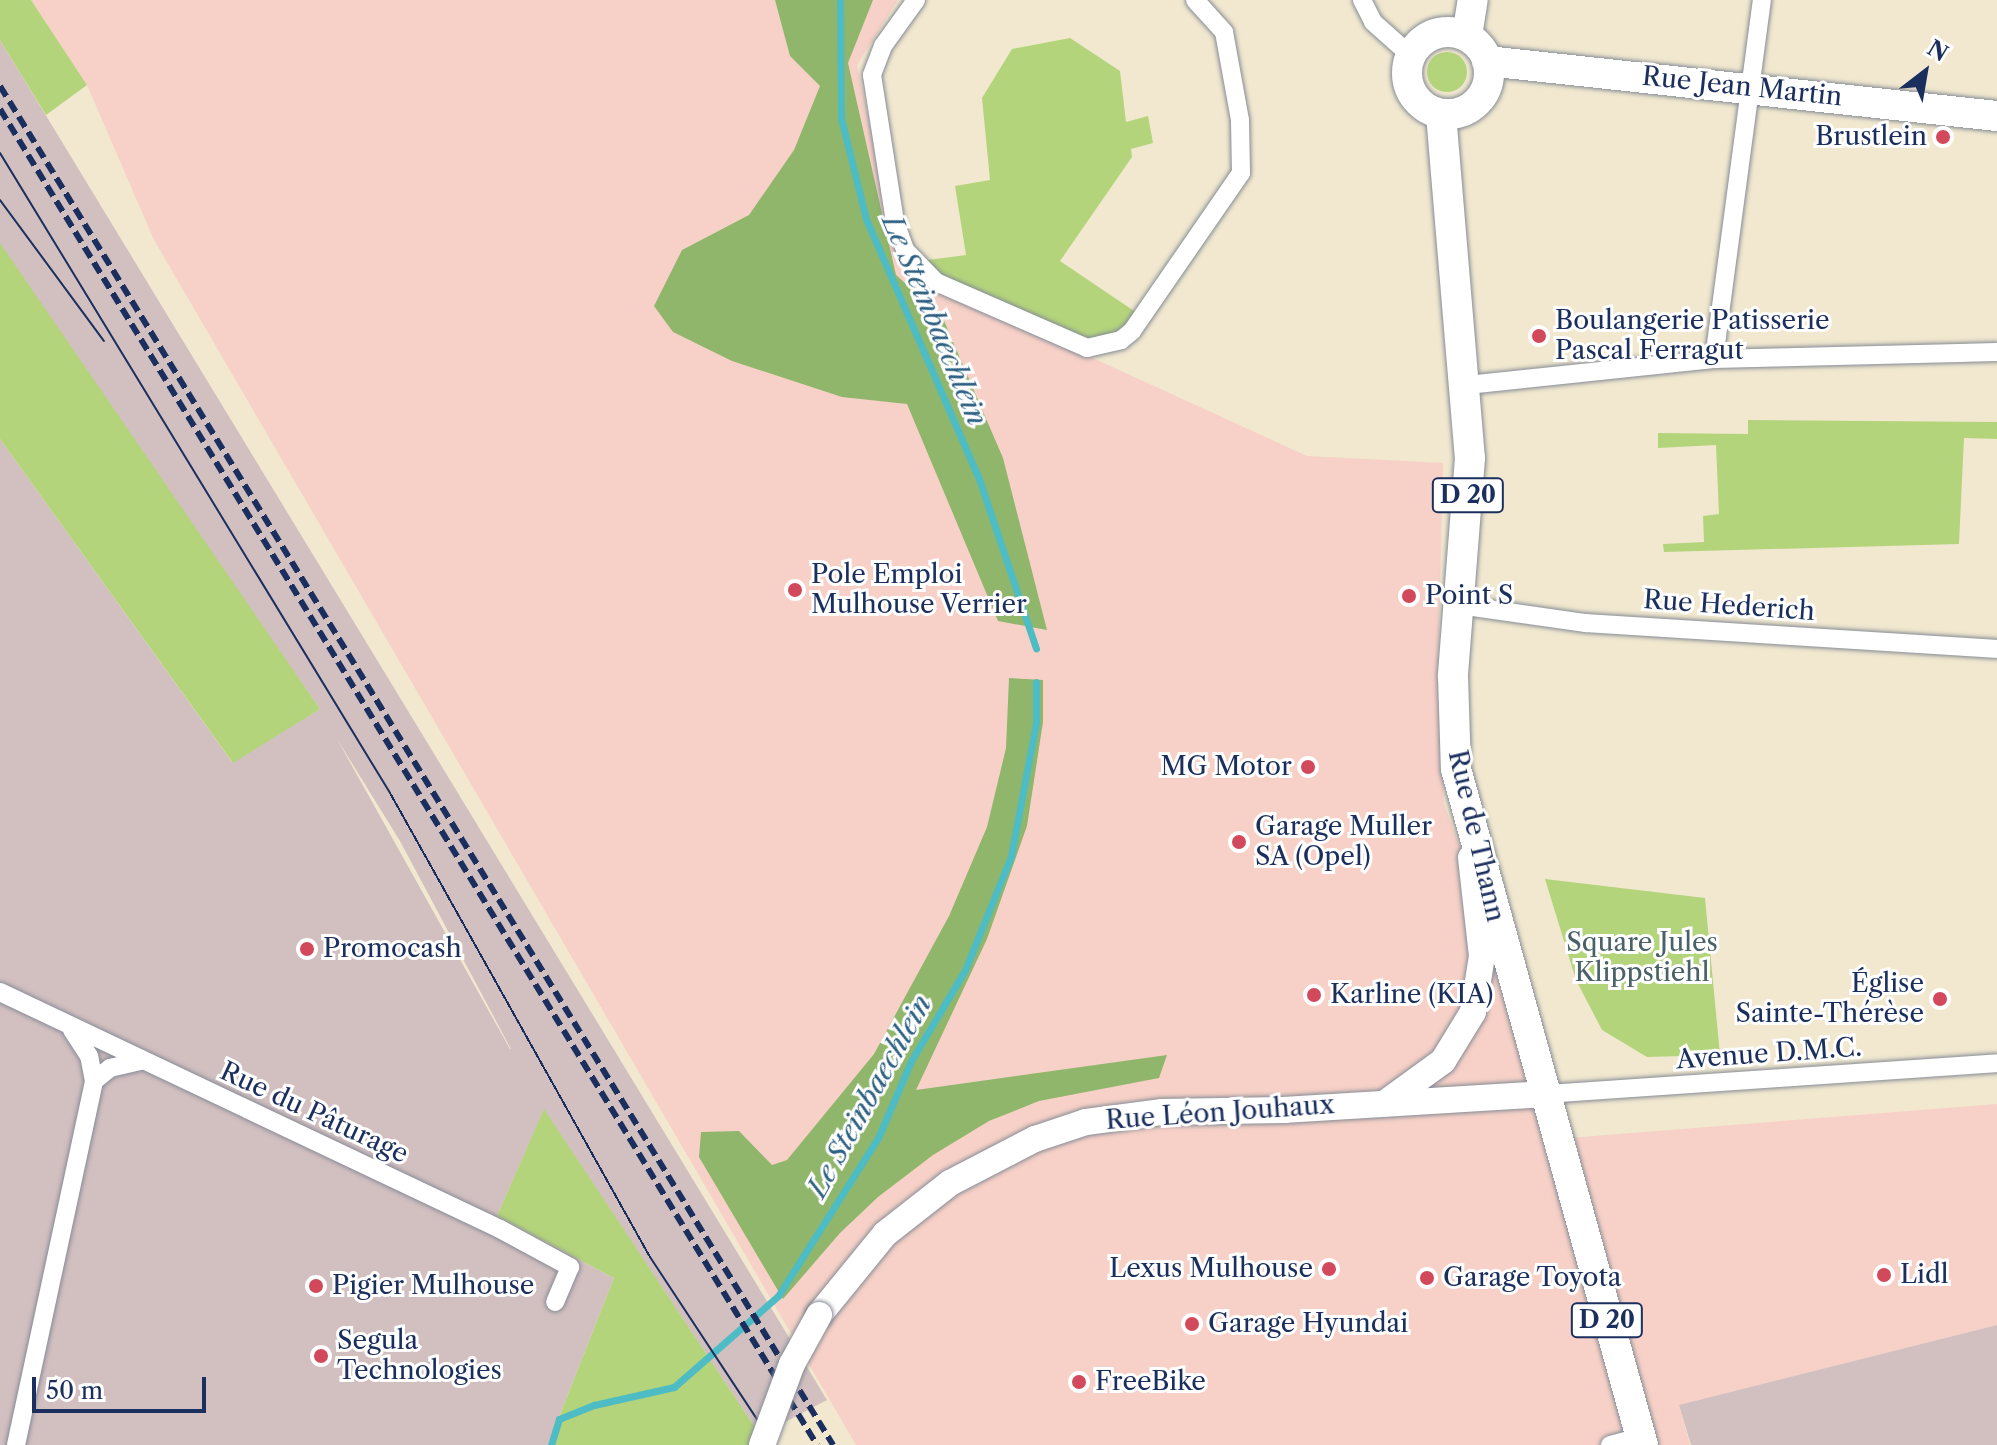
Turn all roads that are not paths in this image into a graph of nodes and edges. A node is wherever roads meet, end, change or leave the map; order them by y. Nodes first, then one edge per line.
1 (916, 0) edge
2 (1195, 0) edge
3 (1362, 0) edge
4 (1473, 0) edge
5 (1762, 0) edge
6 (1467, 36) junction
7 (1410, 55) junction
8 (1487, 61) junction
9 (1750, 88) junction
10 (1441, 114) junction
11 (1997, 116) edge
12 (1997, 352) edge
13 (1714, 359) junction
14 (1467, 385) junction
15 (1459, 605) junction
16 (1997, 649) edge
17 (1465, 812) junction
18 (0, 992) edge
19 (71, 1029) junction
20 (140, 1061) junction
21 (1997, 1063) edge
22 (94, 1081) junction
23 (1546, 1094) junction
24 (1388, 1101) junction
25 (555, 1302) dead end
26 (1641, 1441) edge
27 (16, 1445) edge
28 (762, 1445) edge
29 (1610, 1445) edge

1 - 2 street
3 - 7 street
4 - 6 main road
5 - 9 street
6 - 7 main road
6 - 8 main road
7 - 10 main road
8 - 9 main road, Rue Jean Martin
8 - 10 main road
9 - 11 main road, Rue Jean Martin
9 - 13 street
10 - 14 main road, Rue de Thann / D 20
12 - 13 street
13 - 14 street
14 - 15 main road, Rue de Thann / D 20
15 - 16 street, Rue Hederich
15 - 17 main road, Rue de Thann / D 20
17 - 23 main road, Rue de Thann / D 20
17 - 24 street
18 - 19 street, Rue du Pâturage
19 - 20 street, Rue du Pâturage
19 - 22 street
20 - 22 street
20 - 25 street, Rue du Pâturage
21 - 23 street, Avenue D.M.C.
22 - 27 street
23 - 24 street, Rue Léon Jouhaux
23 - 26 main road, Rue de Thann / D 20
24 - 28 street, Rue Léon Jouhaux, bridge
26 - 29 street

